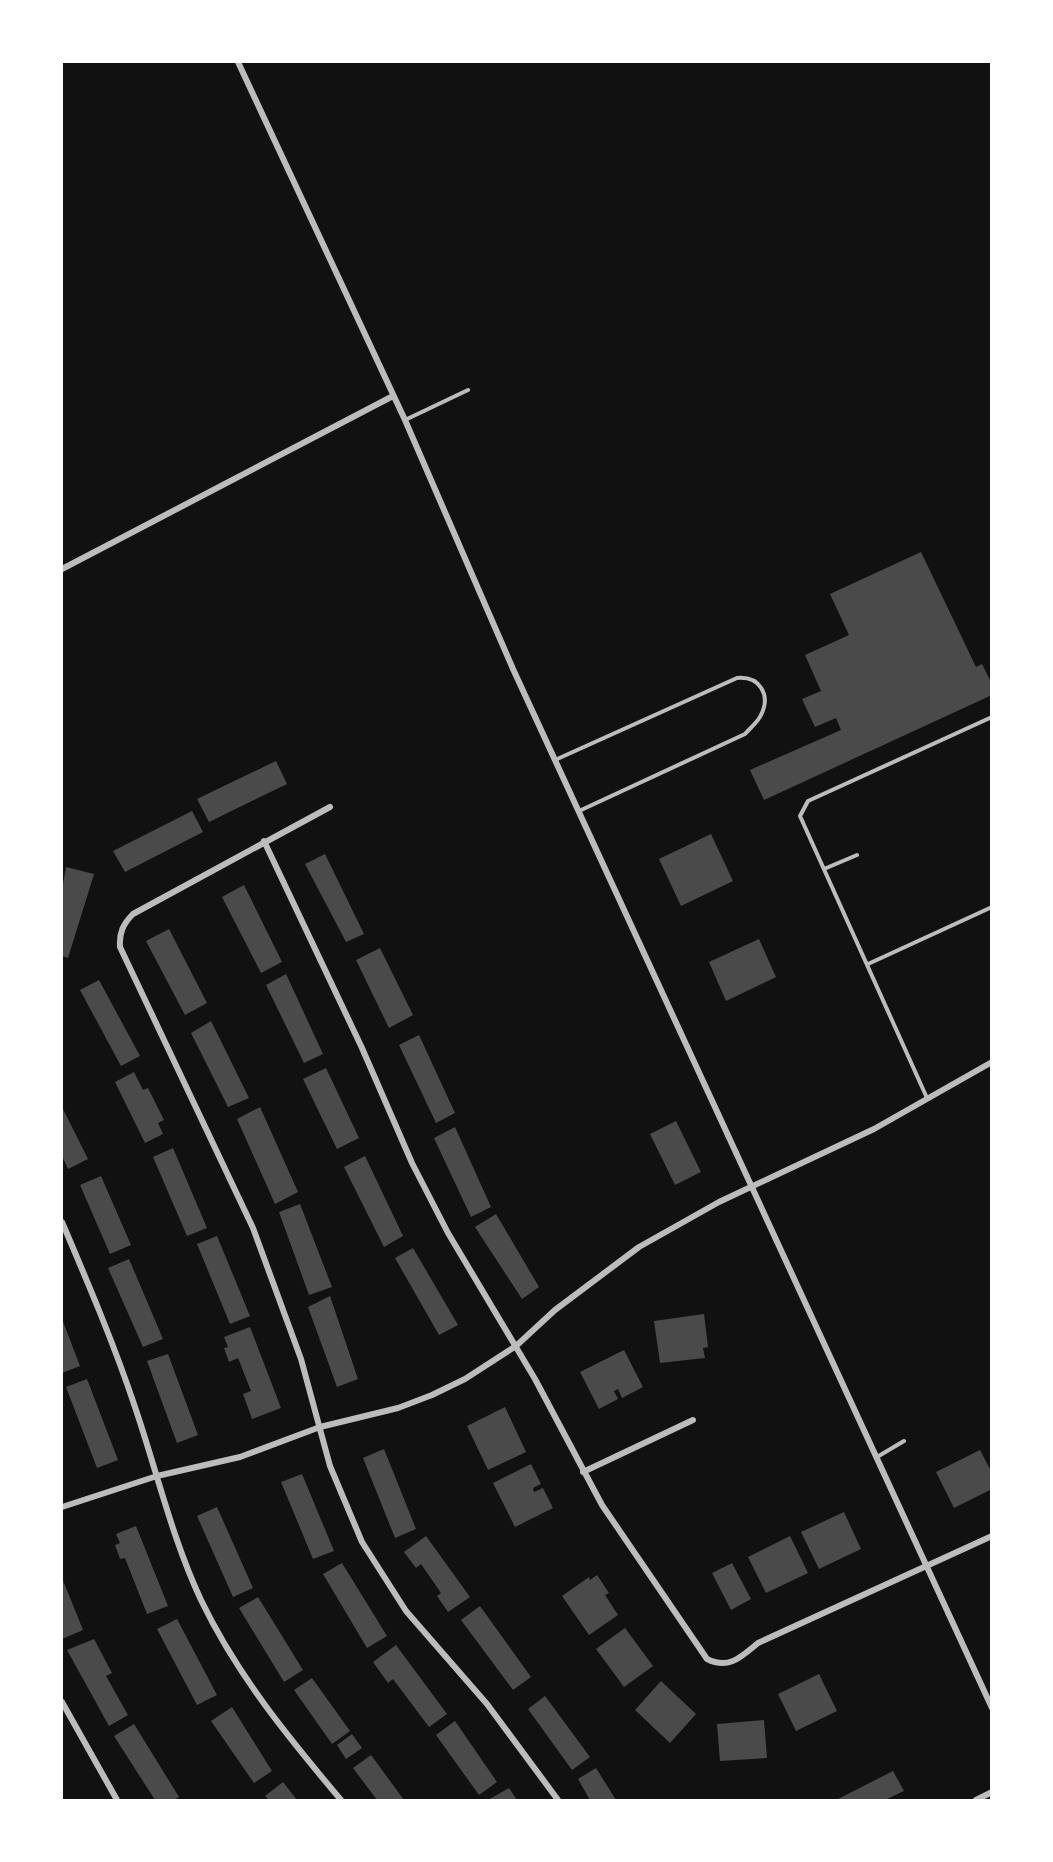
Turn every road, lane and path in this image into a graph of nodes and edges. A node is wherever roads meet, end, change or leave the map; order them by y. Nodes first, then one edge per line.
1 (238, 62) edge
2 (468, 390) dead end
3 (393, 396) junction
4 (405, 420) junction
5 (62, 569) edge
6 (992, 717) edge
7 (555, 760) junction
8 (330, 807) dead end
9 (579, 811) junction
10 (264, 841) junction
11 (857, 855) dead end
12 (824, 869) junction
13 (992, 907) edge
14 (868, 964) junction
15 (992, 1062) edge
16 (927, 1098) junction
17 (752, 1187) junction
18 (62, 1222) edge
19 (516, 1346) junction
20 (693, 1420) dead end
21 (320, 1427) junction
22 (904, 1441) dead end
23 (876, 1457) junction
24 (583, 1472) junction
25 (158, 1476) junction
26 (62, 1507) edge
27 (992, 1536) edge
28 (927, 1564) junction
29 (62, 1702) edge
30 (992, 1708) edge
31 (992, 1792) edge
32 (117, 1800) edge
33 (340, 1800) edge
34 (558, 1800) edge
35 (976, 1800) edge

1 - 3 street
2 - 4 lane
3 - 4 street
3 - 5 street
4 - 7 street
6 - 12 lane
7 - 9 street
7 - 9 lane
8 - 10 street
9 - 17 street
10 - 19 street
10 - 21 street
11 - 12 lane
12 - 14 lane
13 - 14 lane
14 - 16 lane
15 - 16 street
16 - 17 street
17 - 19 street
17 - 23 street
18 - 25 street
19 - 21 street
19 - 24 street
20 - 24 street
21 - 25 street
21 - 34 street
22 - 23 lane
23 - 28 street
24 - 28 street
25 - 26 street
25 - 33 street
27 - 28 street
28 - 30 street
29 - 32 street
31 - 35 street

